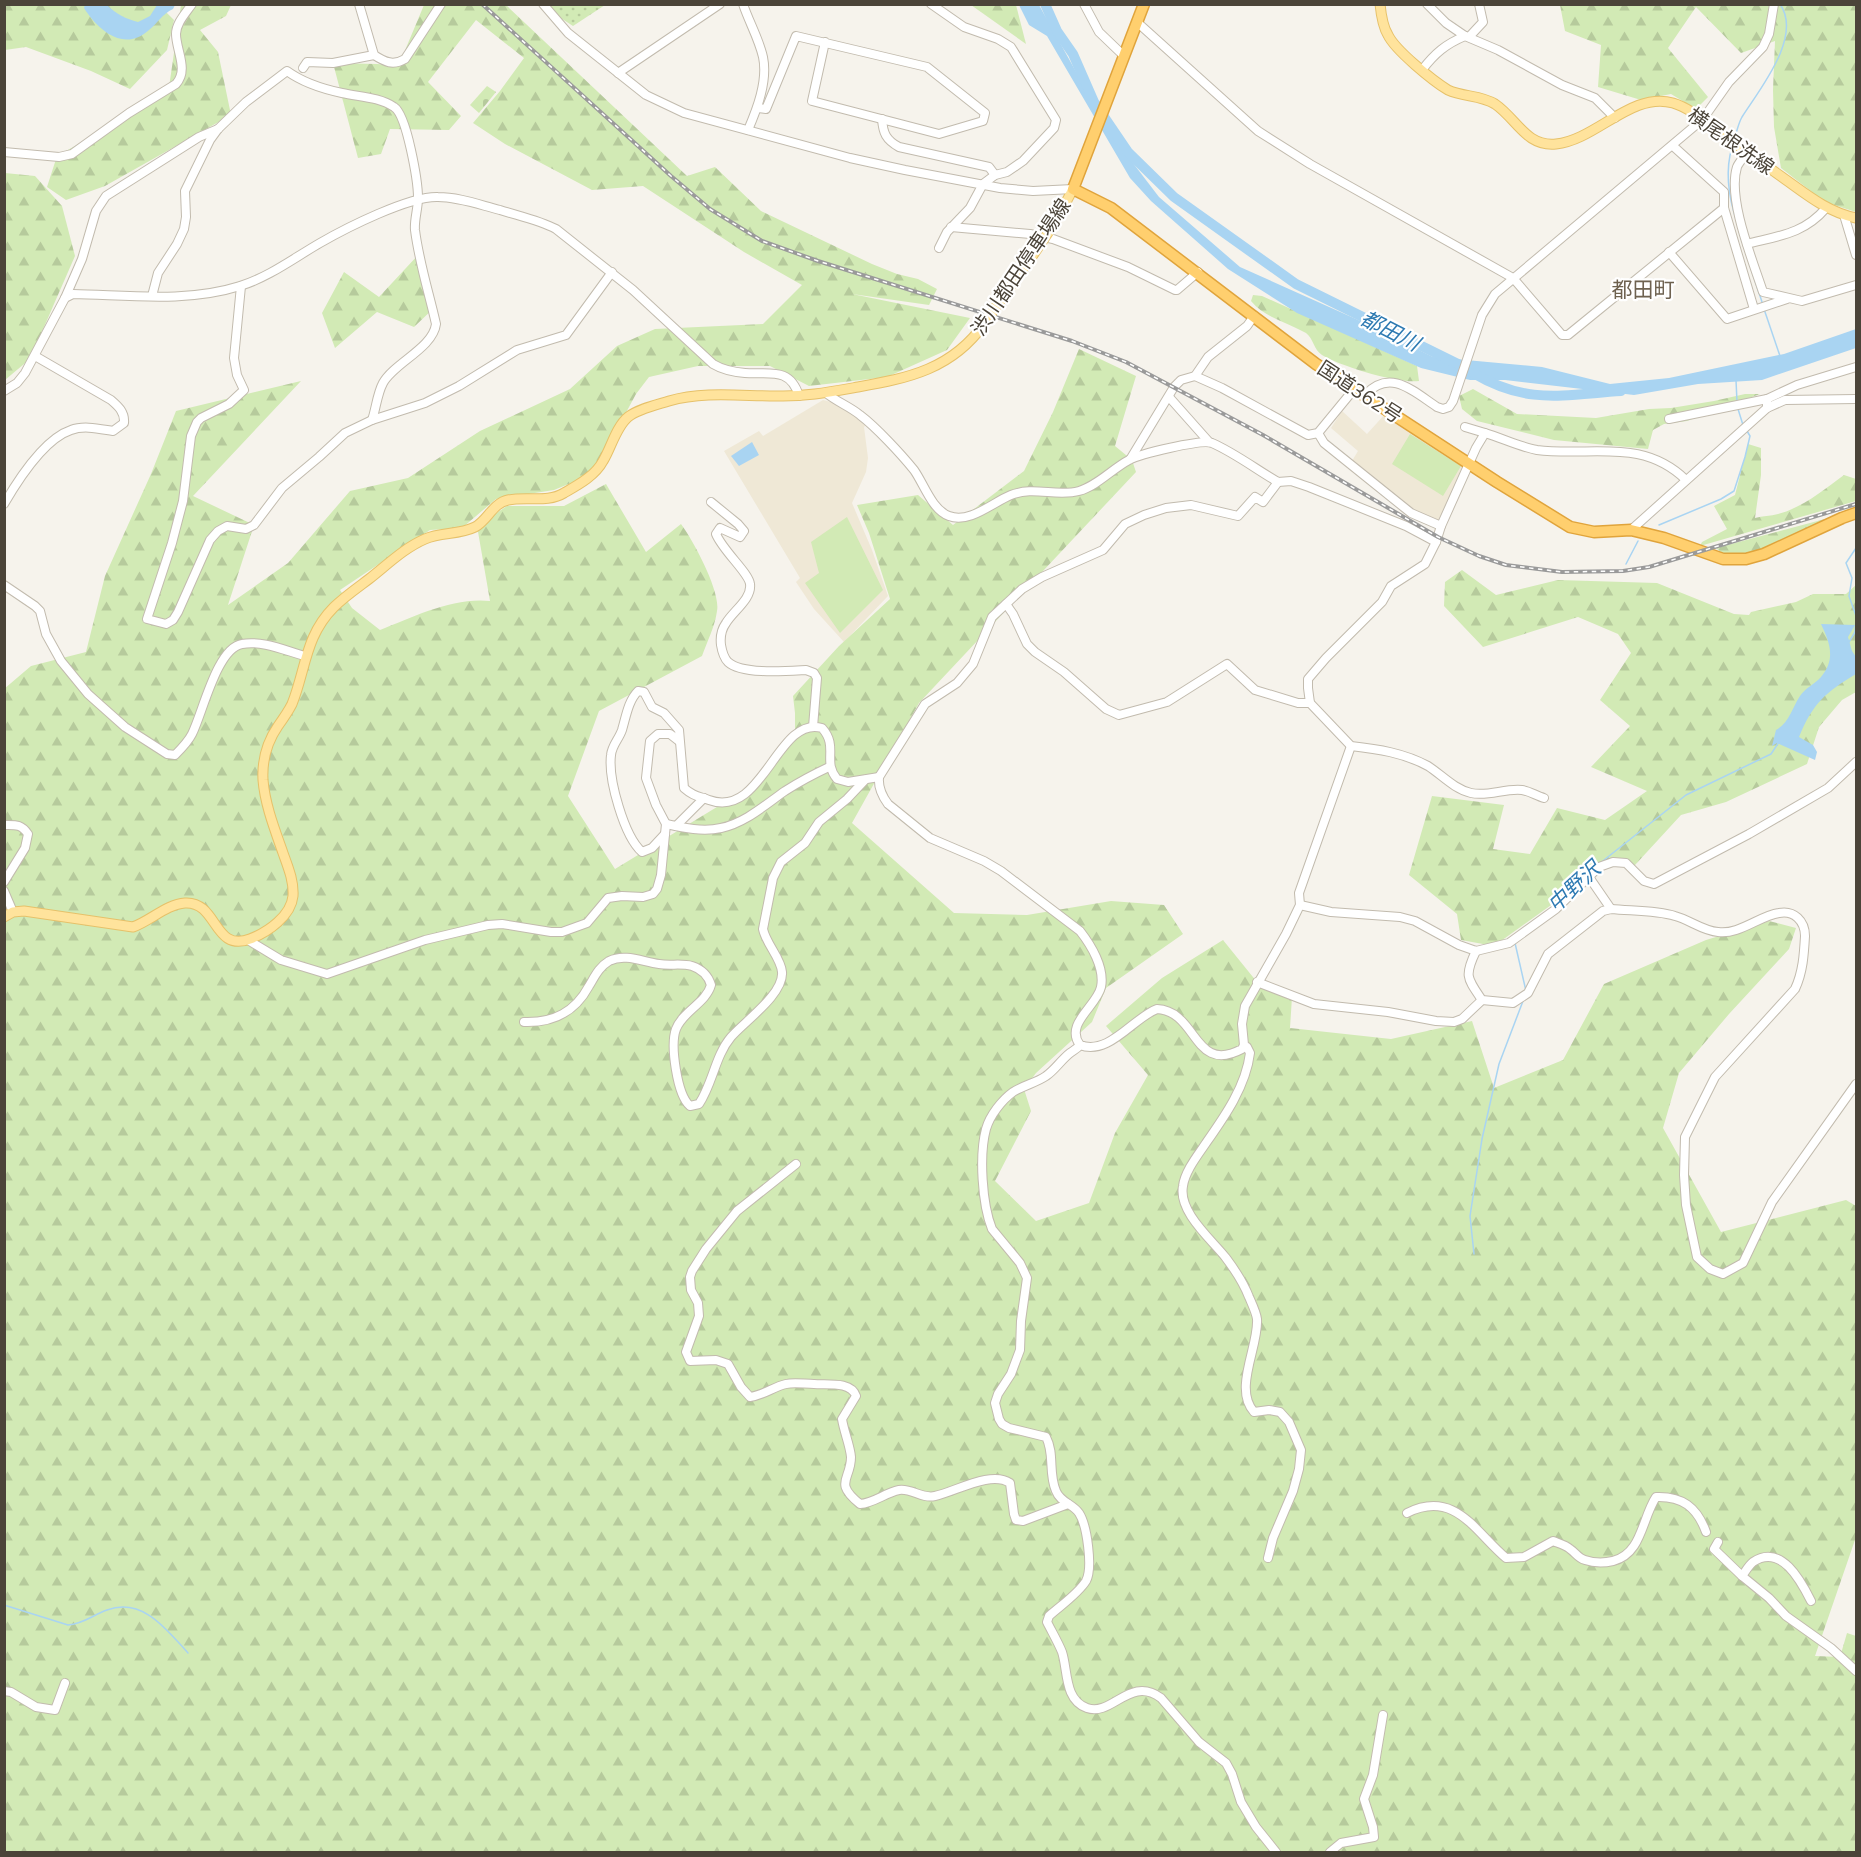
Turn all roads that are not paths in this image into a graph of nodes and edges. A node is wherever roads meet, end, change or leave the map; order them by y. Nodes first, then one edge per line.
1 (192, 4) edge
2 (359, 4) edge
3 (441, 4) edge
4 (543, 4) edge
5 (720, 4) edge
6 (743, 4) edge
7 (931, 4) edge
8 (1084, 4) edge
9 (1144, 4) edge
10 (1380, 4) edge
11 (1427, 4) edge
12 (1479, 4) edge
13 (1774, 4) edge
14 (1138, 23) junction
15 (1467, 36) junction
16 (825, 42) junction
17 (374, 55) junction
18 (1124, 55) junction
19 (303, 68) dead end
20 (1422, 70) junction
21 (618, 73) junction
22 (758, 108) junction
23 (1615, 118) junction
24 (882, 119) junction
25 (1703, 120) junction
26 (218, 129) junction
27 (748, 130) junction
28 (1673, 146) junction
29 (4, 152) edge
30 (1748, 152) junction
31 (995, 175) junction
32 (983, 184) junction
33 (1073, 189) junction
34 (418, 199) junction
35 (1724, 208) junction
36 (1826, 208) junction
37 (1844, 215) junction
38 (1857, 218) edge
39 (951, 227) junction
40 (1747, 244) junction
41 (939, 248) dead end
42 (1669, 252) junction
43 (1857, 255) edge
44 (612, 272) junction
45 (1198, 272) junction
46 (1513, 278) junction
47 (1857, 285) edge
48 (241, 286) junction
49 (1763, 292) junction
50 (152, 296) junction
51 (65, 298) junction
52 (1789, 299) junction
53 (1767, 305) junction
54 (1755, 309) junction
55 (1254, 316) junction
56 (35, 356) junction
57 (1857, 367) edge
58 (1195, 376) junction
59 (1355, 388) junction
60 (4, 391) edge
61 (826, 393) junction
62 (1365, 395) junction
63 (799, 396) junction
64 (1168, 397) junction
65 (1857, 399) edge
66 (1767, 404) junction
67 (1669, 419) dead end
68 (372, 420) junction
69 (1465, 427) dead end
70 (1318, 433) junction
71 (1485, 433) junction
72 (1209, 442) junction
73 (1131, 458) junction
74 (1470, 463) junction
75 (1686, 480) junction
76 (1278, 482) junction
77 (711, 502) dead end
78 (4, 504) edge
79 (1857, 513) edge
80 (1441, 526) junction
81 (1631, 530) junction
82 (1436, 542) junction
83 (4, 585) edge
84 (1006, 604) junction
85 (305, 656) junction
86 (1310, 702) junction
87 (813, 727) junction
88 (679, 741) junction
89 (1351, 746) junction
90 (1857, 762) edge
91 (830, 767) junction
92 (879, 777) junction
93 (865, 780) junction
94 (704, 798) junction
95 (1544, 798) dead end
96 (666, 824) junction
97 (4, 825) edge
98 (676, 826) junction
99 (665, 834) junction
100 (1589, 877) junction
101 (4, 882) edge
102 (4, 891) edge
103 (1300, 905) junction
104 (1611, 909) junction
105 (9, 915) edge
106 (248, 940) junction
107 (1476, 951) junction
108 (1257, 982) junction
109 (1482, 1000) junction
110 (524, 1022) dead end
111 (1080, 1045) junction
112 (1244, 1045) junction
113 (1857, 1084) edge
114 (796, 1164) dead end
115 (1068, 1504) junction
116 (1407, 1513) dead end
117 (1706, 1532) dead end
118 (1718, 1542) dead end
119 (1268, 1558) dead end
120 (1742, 1576) junction
121 (1810, 1601) dead end
122 (1857, 1671) edge
123 (65, 1683) dead end
124 (4, 1691) edge
125 (1383, 1715) dead end
126 (1276, 1852) edge
127 (1330, 1852) edge

1 - 29 street
2 - 17 street
3 - 17 street
4 - 21 street
5 - 21 street
6 - 22 street
7 - 31 street
8 - 18 street
9 - 14 highway
10 - 20 main road, 横尾根洗線
11 - 15 street
12 - 15 street
13 - 25 street
14 - 18 highway
14 - 46 street
15 - 20 street
15 - 23 street
16 - 22 street
16 - 24 street
16 - 24 street
17 - 19 street
18 - 33 highway
20 - 23 main road, 横尾根洗線
21 - 27 street
22 - 27 street
23 - 25 main road, 横尾根洗線
24 - 31 street
25 - 28 street
25 - 30 main road, 横尾根洗線
26 - 34 street
26 - 50 street
26 - 51 street
27 - 32 street
28 - 35 street
28 - 46 street
30 - 36 main road, 横尾根洗線
30 - 40 street
31 - 32 street
32 - 33 street
32 - 39 street
33 - 45 highway, 国道362号
33 - 61 main road, 渋川都田停車場線, bridge
34 - 44 street
34 - 48 street
34 - 68 street
35 - 42 street
35 - 54 street
36 - 37 main road, 横尾根洗線
36 - 40 street
37 - 38 main road, 横尾根洗線
37 - 43 street
39 - 41 street
39 - 45 street
40 - 49 street
42 - 46 street
42 - 54 street
44 - 63 street
44 - 68 street
45 - 55 highway, 国道362号
46 - 62 street
47 - 52 street
48 - 50 street
48 - 68 street
49 - 52 street
49 - 53 street
50 - 51 street
51 - 56 street
52 - 53 street
53 - 54 street
55 - 58 street
55 - 59 highway, 国道362号
56 - 60 street
56 - 78 street
57 - 66 street
58 - 64 street
58 - 70 street
59 - 62 highway, 国道362号
59 - 70 street
61 - 63 main road, 渋川都田停車場線
61 - 73 street
62 - 74 highway, 国道362号
63 - 85 main road, 渋川都田停車場線
64 - 72 street
64 - 73 street
65 - 66 street
66 - 67 street
66 - 75 street
69 - 71 street
70 - 80 street
71 - 74 street
71 - 75 street
72 - 73 street
72 - 76 street
74 - 80 street
74 - 81 highway, 国道362号
75 - 81 street
76 - 82 street
76 - 84 street
77 - 87 street
79 - 81 highway, 国道362号
80 - 82 street
82 - 86 street
83 - 85 street
84 - 86 street
84 - 92 street
85 - 106 main road, 渋川都田停車場線
86 - 89 street
87 - 91 street
87 - 94 street
88 - 94 street
88 - 96 street
88 - 99 street
89 - 95 street
89 - 103 street
90 - 100 street
91 - 93 street
91 - 98 street
92 - 93 street
92 - 111 street
93 - 110 street
94 - 98 street
96 - 98 street
96 - 99 street
97 - 101 street
99 - 106 street
100 - 104 street
100 - 107 street
102 - 105 street
103 - 107 street
103 - 108 street
104 - 109 street
104 - 113 street
105 - 106 main road
107 - 109 street
108 - 109 street
108 - 112 street
111 - 112 street
111 - 115 street
112 - 119 street
114 - 115 street
115 - 126 street
116 - 117 street
118 - 120 street
120 - 121 street
120 - 122 street
123 - 124 street
125 - 127 street

